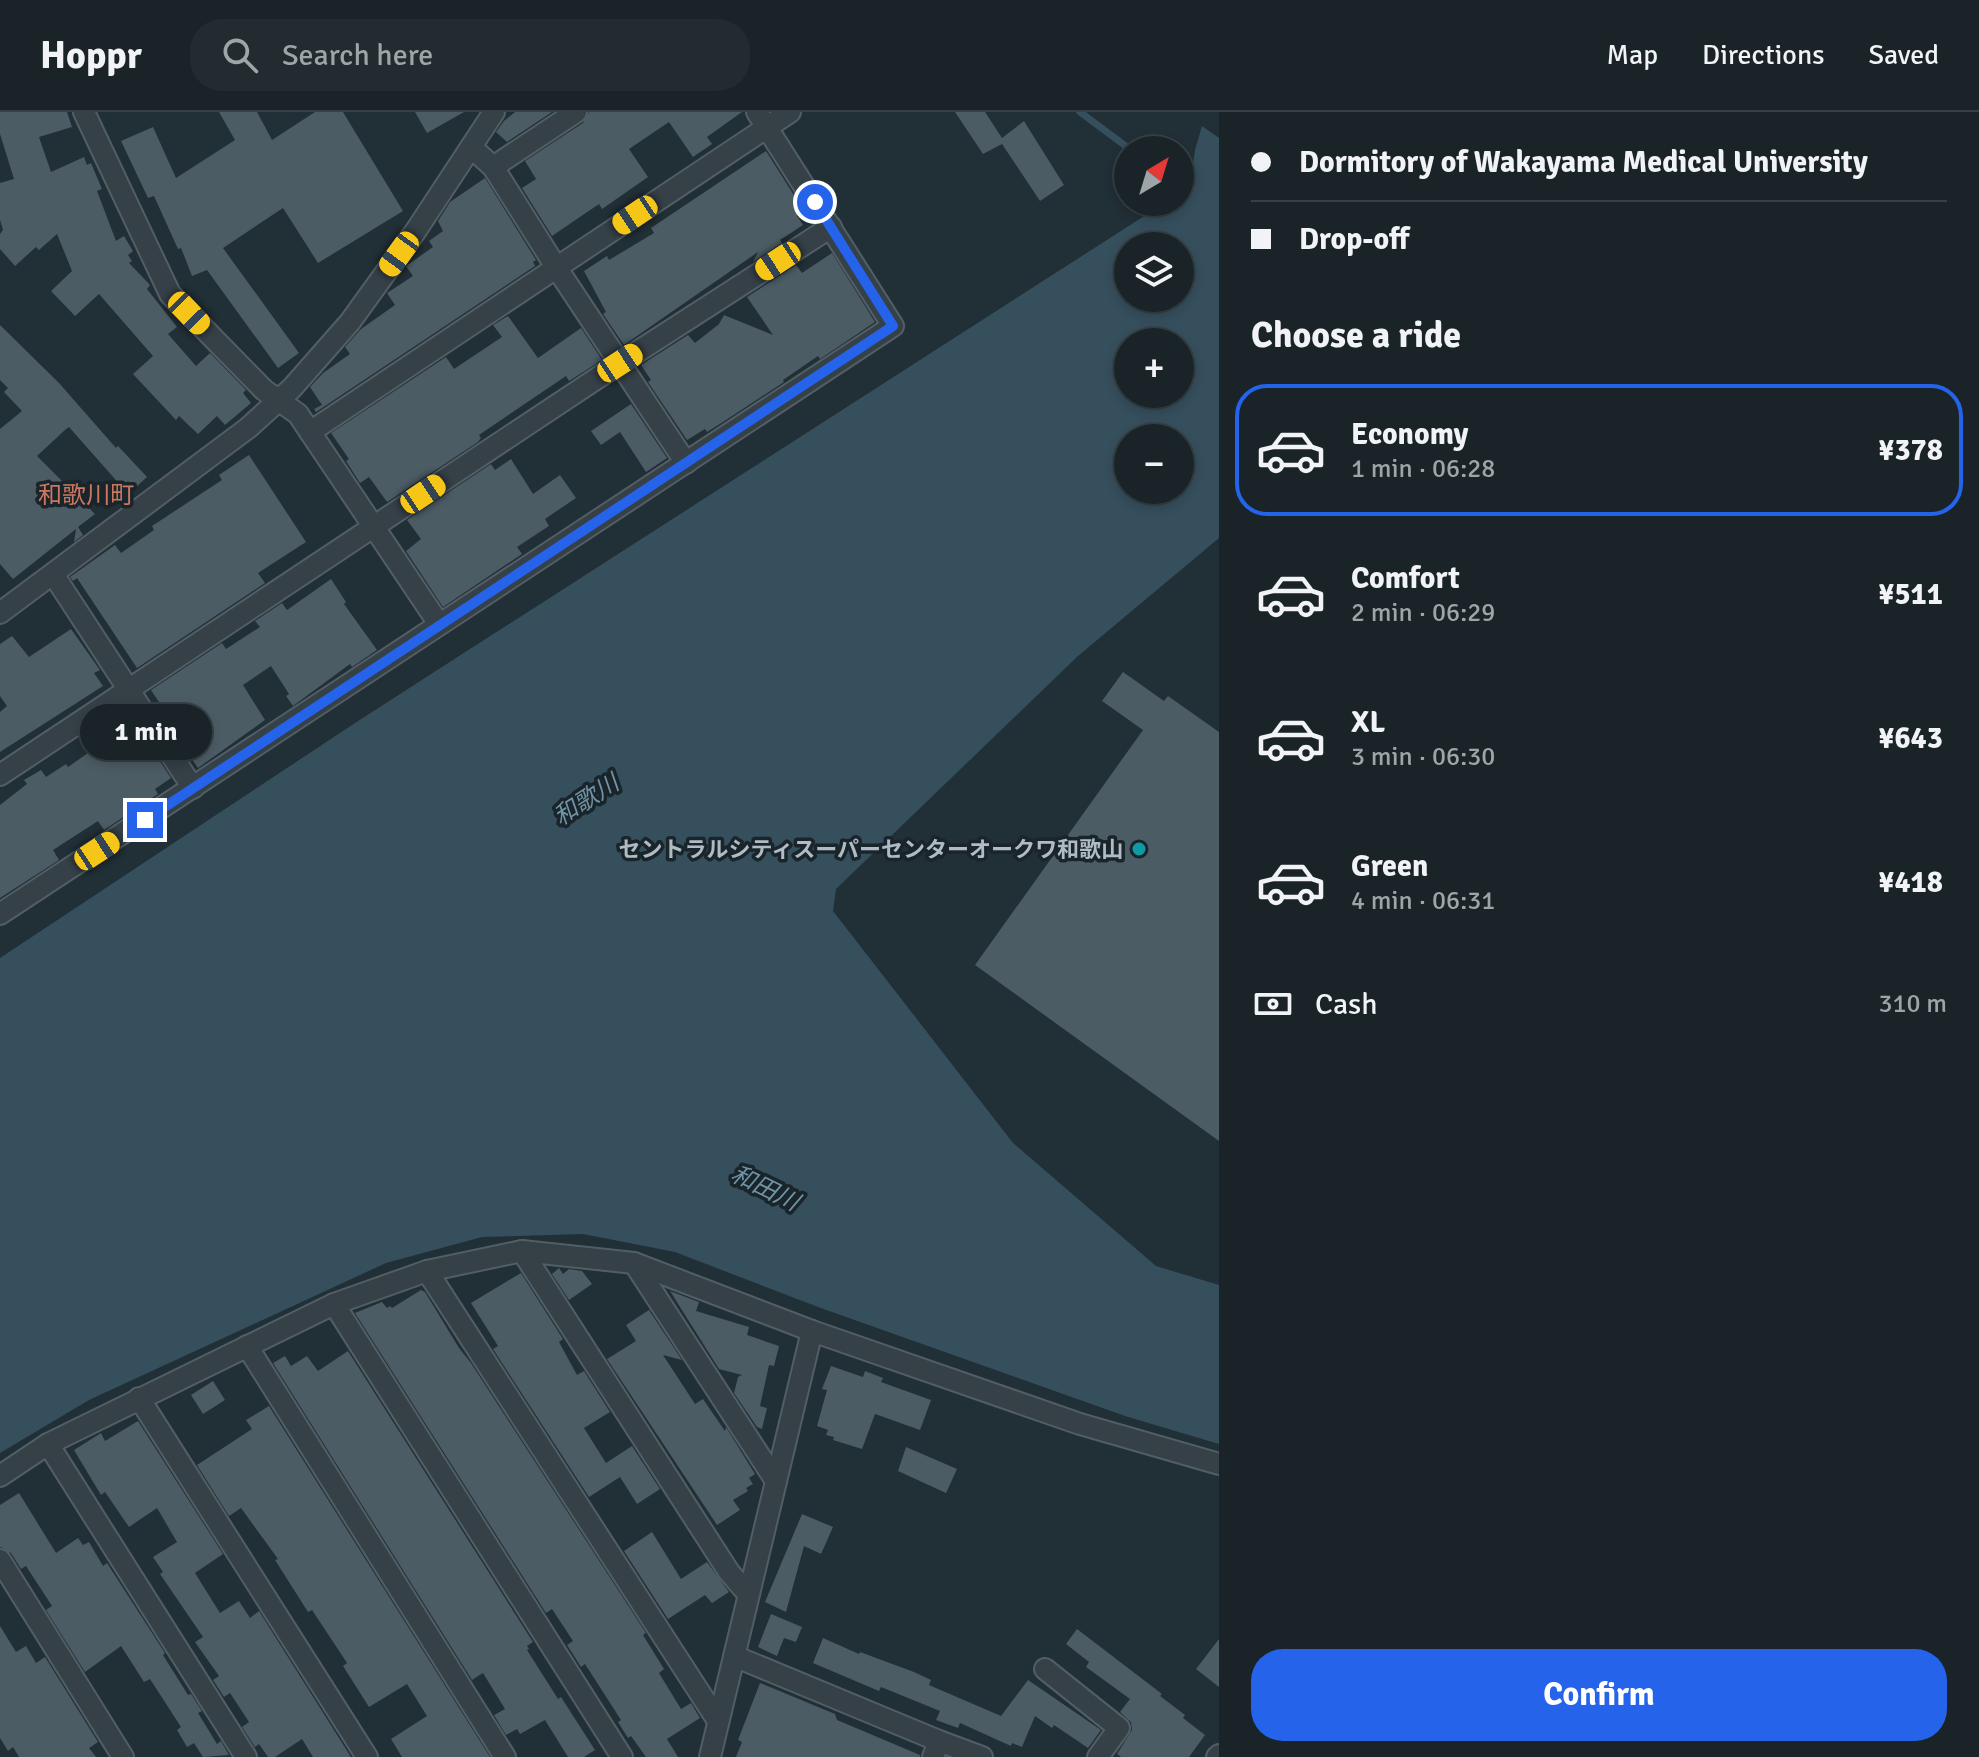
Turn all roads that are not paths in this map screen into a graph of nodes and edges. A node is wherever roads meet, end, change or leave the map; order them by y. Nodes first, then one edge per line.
1 (84, 112) edge
2 (494, 112) edge
3 (576, 112) edge
4 (790, 112) edge
5 (762, 120) edge
6 (471, 147) junction
7 (493, 167) junction
8 (831, 227) junction
9 (556, 267) junction
10 (620, 363) junction
11 (280, 399) junction
12 (310, 432) junction
13 (686, 463) junction
14 (374, 527) junction
15 (53, 574) junction
16 (0, 613) edge
17 (439, 624) junction
18 (129, 689) junction
19 (0, 775) edge
20 (193, 788) junction
21 (0, 914) edge
22 (522, 1251) junction
23 (634, 1263) junction
24 (427, 1271) junction
25 (334, 1304) junction
26 (812, 1331) junction
27 (247, 1346) junction
28 (139, 1398) junction
29 (48, 1444) junction
30 (1219, 1464) edge
31 (0, 1476) edge
32 (776, 1481) junction
33 (0, 1560) edge
34 (748, 1594) junction
35 (734, 1656) junction
36 (1045, 1669) dead end
37 (718, 1721) junction
38 (936, 1749) edge
39 (123, 1757) edge
40 (246, 1757) edge
41 (367, 1757) edge
42 (505, 1757) edge
43 (622, 1757) edge
44 (710, 1757) edge
45 (982, 1757) edge
46 (1098, 1757) edge

1 - 11 street
2 - 6 street
3 - 7 street
4 - 5 street
5 - 8 street
5 - 9 street
6 - 7 street
6 - 11 street
7 - 9 street
8 - 10 street
8 - 13 street
9 - 10 street
9 - 12 street
10 - 13 street
10 - 14 street
11 - 12 street
11 - 15 street
12 - 14 street
13 - 17 street
14 - 17 street
14 - 18 street
15 - 16 street
15 - 18 street
17 - 20 street
18 - 19 street
18 - 20 street
20 - 21 street
22 - 23 street
22 - 24 street
22 - 34 street
23 - 26 street
23 - 32 street
24 - 25 street
24 - 37 street
25 - 27 street
25 - 43 street
26 - 30 street
26 - 32 street
27 - 28 street
27 - 42 street
28 - 29 street
28 - 41 street
29 - 31 street
29 - 40 street
32 - 34 street
33 - 39 street
34 - 35 street
35 - 37 street
35 - 38 street
36 - 46 street
37 - 44 street
38 - 45 street

